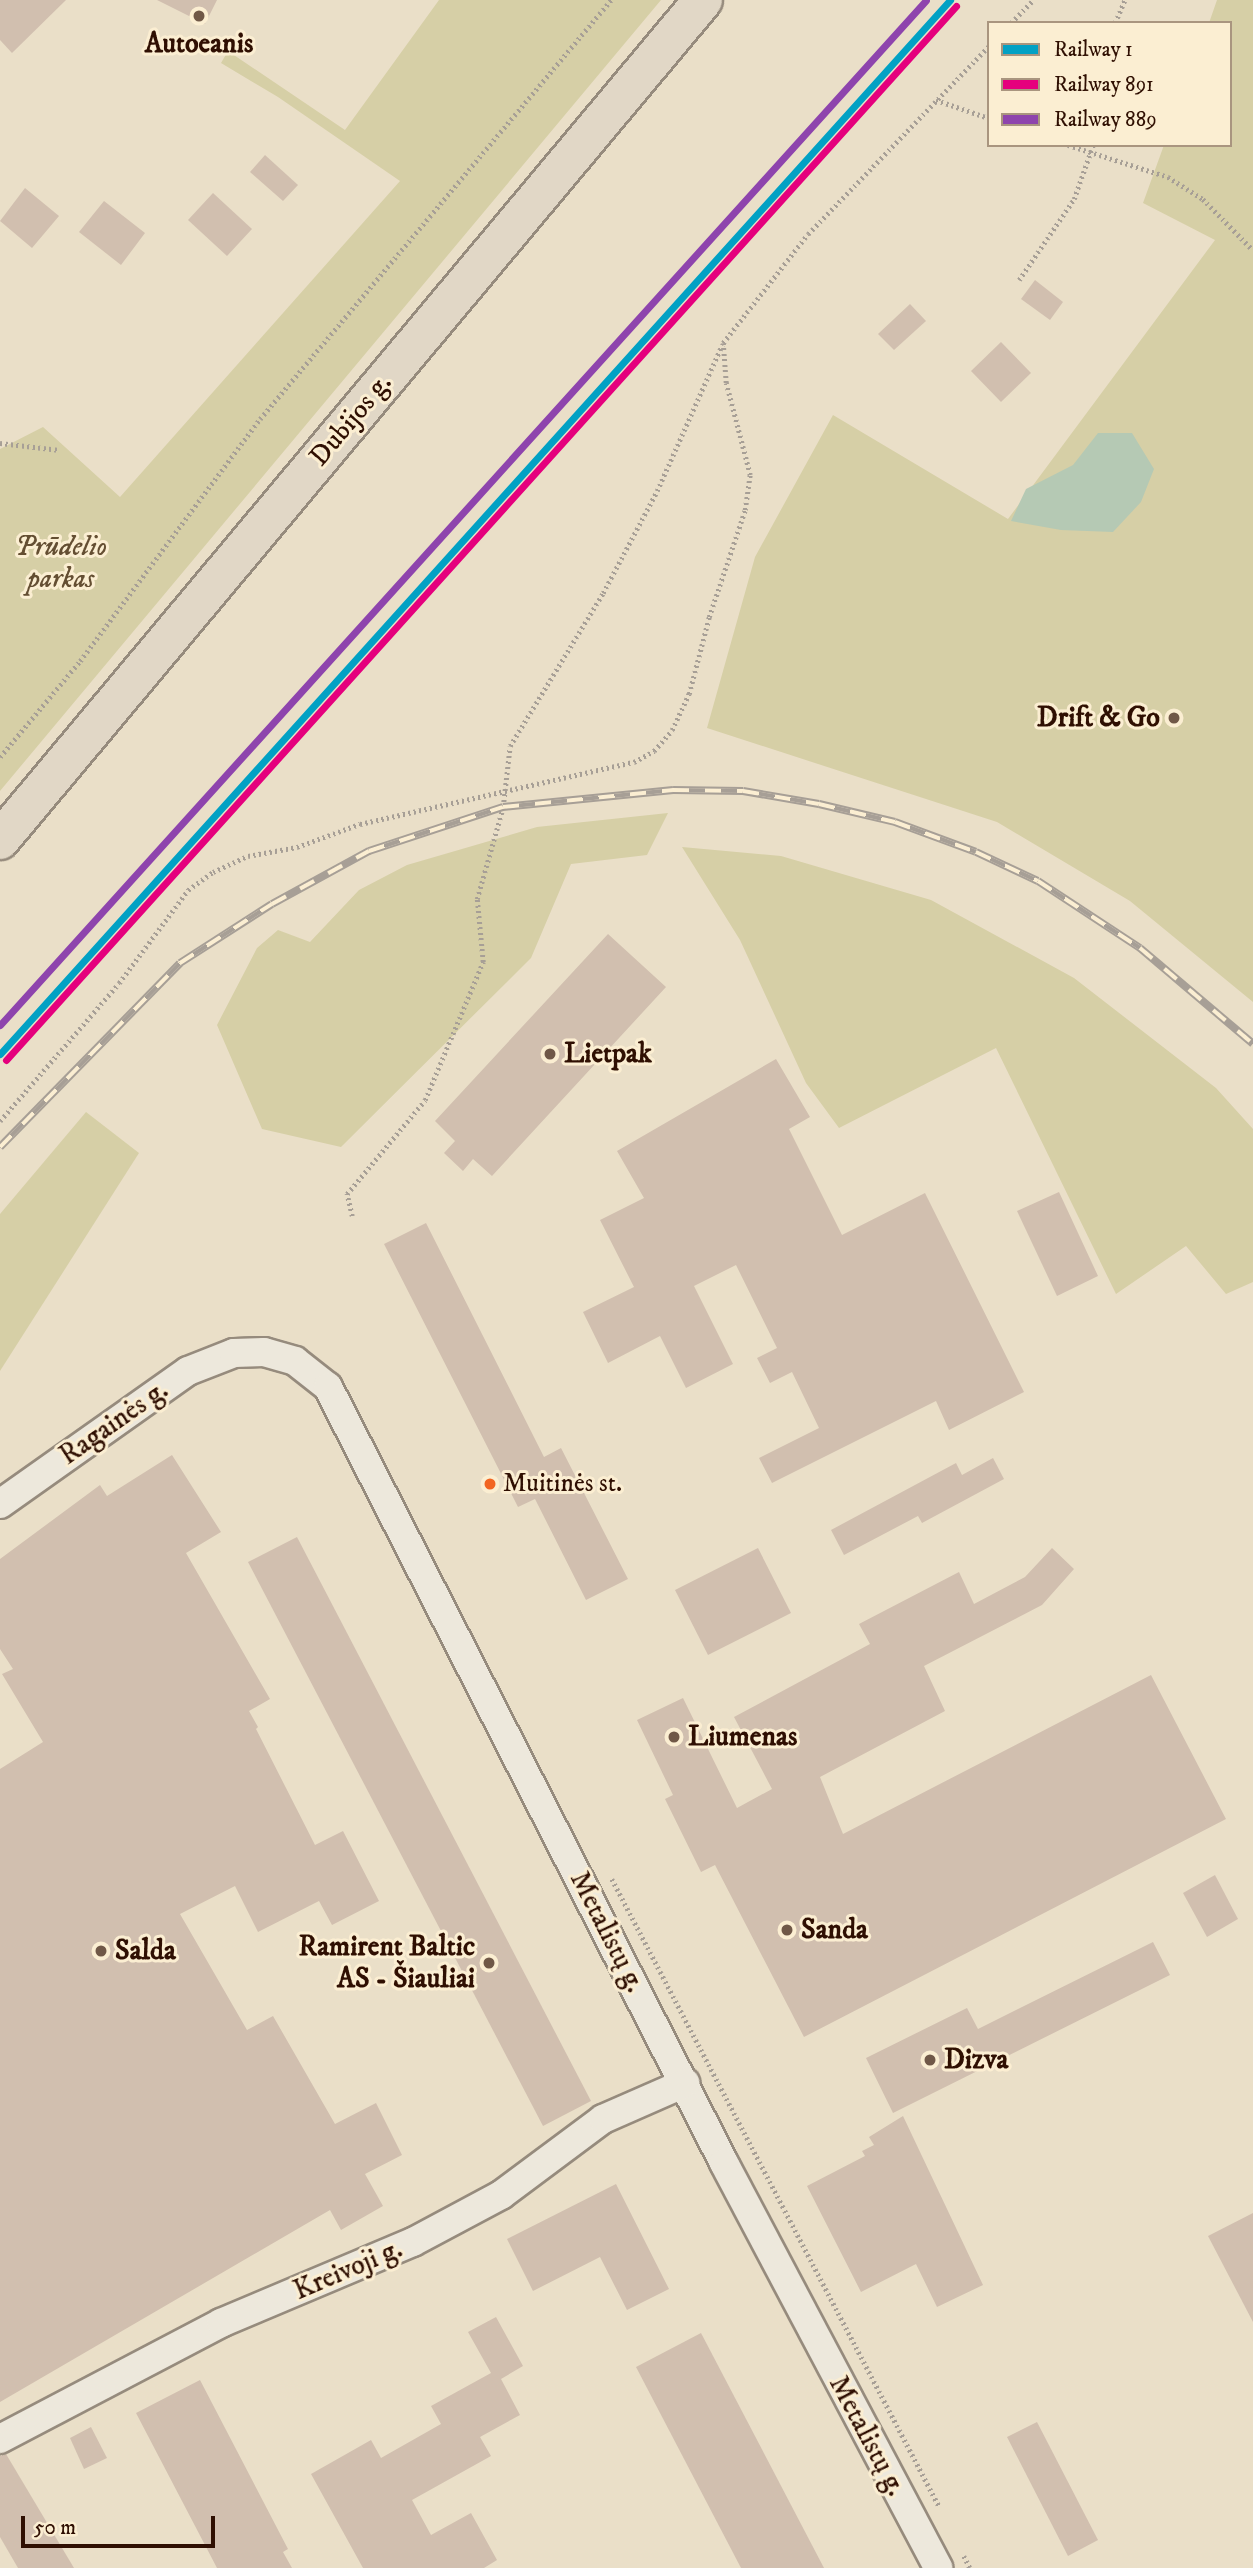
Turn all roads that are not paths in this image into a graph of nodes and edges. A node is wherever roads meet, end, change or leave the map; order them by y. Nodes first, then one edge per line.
1 (703, 0) edge
2 (0, 841) edge
3 (233, 1353) joint
4 (0, 1504) edge
5 (685, 2083) junction
6 (0, 2439) edge
7 (938, 2568) edge

1 - 2 main road, Dubijos g.
3 - 4 street, Ragainės g.
3 - 5 street, Metalistų g.
5 - 6 street, Kreivoji g.
5 - 7 street, Metalistų g.

